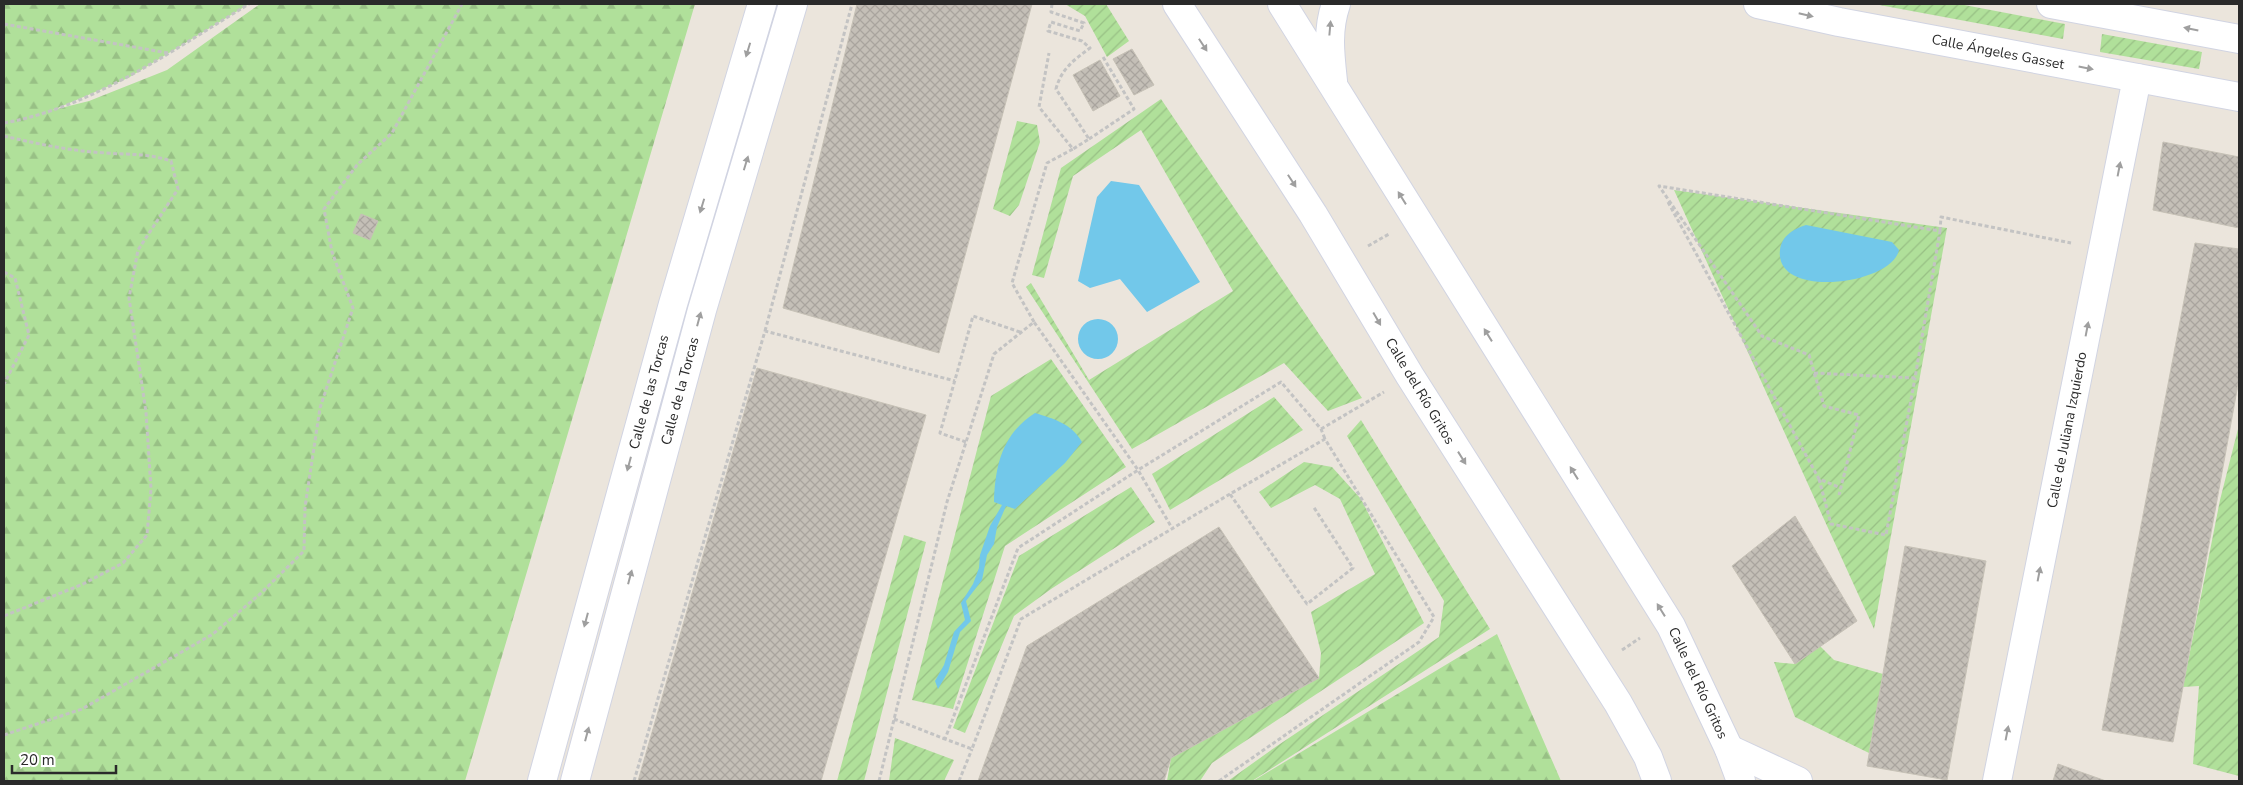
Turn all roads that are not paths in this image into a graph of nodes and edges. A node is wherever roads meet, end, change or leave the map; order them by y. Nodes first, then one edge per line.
1 (762, 4) edge
2 (793, 4) edge
3 (1177, 4) edge
4 (1282, 4) edge
5 (1336, 4) edge
6 (1758, 4) edge
7 (2051, 4) edge
8 (2142, 12) edge
9 (2239, 39) edge
10 (2137, 78) junction
11 (1334, 88) junction
12 (2239, 97) edge
13 (1729, 749) junction
14 (542, 781) edge
15 (575, 781) edge
16 (1657, 781) edge
17 (1741, 781) edge
18 (1798, 781) edge
19 (1997, 781) edge

1 -> 14 street, Calle de las Torcas
15 -> 2 street, Calle de la Torcas
3 -> 16 street, Calle del Río Gritos
4 - 11 street, Calle del Río Gritos
11 -> 5 street
6 -> 10 street, Calle Ángeles Gasset
7 - 8 street
9 -> 8 street
10 - 12 street, Calle Ángeles Gasset
19 -> 10 street, Calle de Juliana Izquierdo
13 -> 11 street, Calle del Río Gritos
13 - 17 street, Calle del Río Gritos
13 - 18 street

